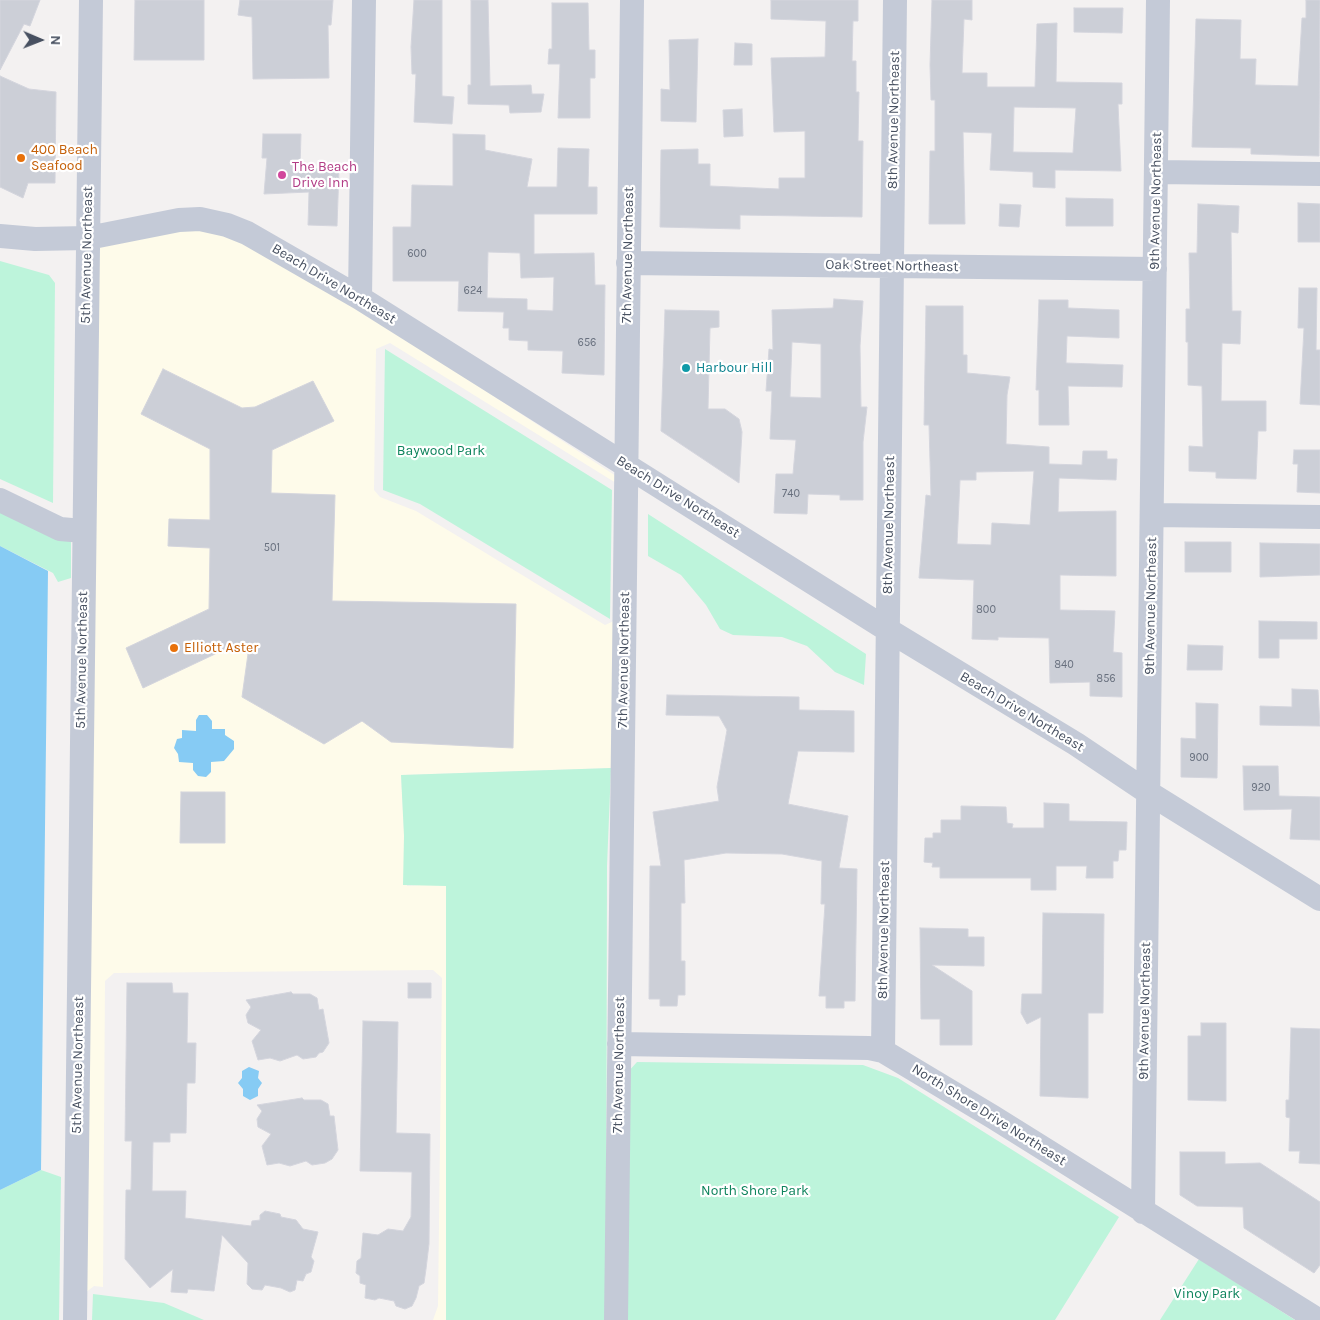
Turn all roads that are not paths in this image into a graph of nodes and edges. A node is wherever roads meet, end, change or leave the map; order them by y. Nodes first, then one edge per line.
1 (91, 0) edge
2 (364, 0) edge
3 (632, 0) edge
4 (896, 0) edge
5 (1158, 0) edge
6 (1156, 172) junction
7 (1320, 174) edge
8 (0, 236) edge
9 (88, 238) junction
10 (628, 263) junction
11 (892, 266) junction
12 (1155, 269) junction
13 (360, 298) junction
14 (626, 465) junction
15 (0, 500) edge
16 (1152, 515) junction
17 (1320, 517) edge
18 (83, 531) junction
19 (888, 630) junction
20 (1149, 793) junction
21 (1320, 899) edge
22 (619, 1044) junction
23 (883, 1051) junction
24 (1143, 1212) junction
25 (75, 1320) edge
26 (616, 1320) edge
27 (1318, 1320) edge

1 - 9 street, 5th Avenue Northeast
2 - 13 street
3 - 10 street, 7th Avenue Northeast
4 - 11 street, 8th Avenue Northeast
5 - 6 street, 9th Avenue Northeast
6 - 7 street
6 - 12 street, 9th Avenue Northeast
8 - 9 street, Beach Drive Northeast
9 - 13 street, Beach Drive Northeast
9 - 18 street, 5th Avenue Northeast
10 - 11 street, Oak Street Northeast
10 - 14 street, 7th Avenue Northeast
11 - 12 street, Oak Street Northeast
11 - 19 street, 8th Avenue Northeast
12 - 16 street, 9th Avenue Northeast
13 - 14 street, Beach Drive Northeast
14 - 19 street, Beach Drive Northeast
14 - 22 street, 7th Avenue Northeast
15 - 18 street
16 - 17 street
16 - 20 street, 9th Avenue Northeast
18 - 25 street, 5th Avenue Northeast
19 - 20 street, Beach Drive Northeast
19 - 23 street, 8th Avenue Northeast
20 - 21 street, Beach Drive Northeast
20 - 24 street, 9th Avenue Northeast
22 - 23 street, North Shore Drive Northeast
22 - 26 street, 7th Avenue Northeast
23 - 24 street, North Shore Drive Northeast
24 - 27 street, North Shore Drive Northeast

